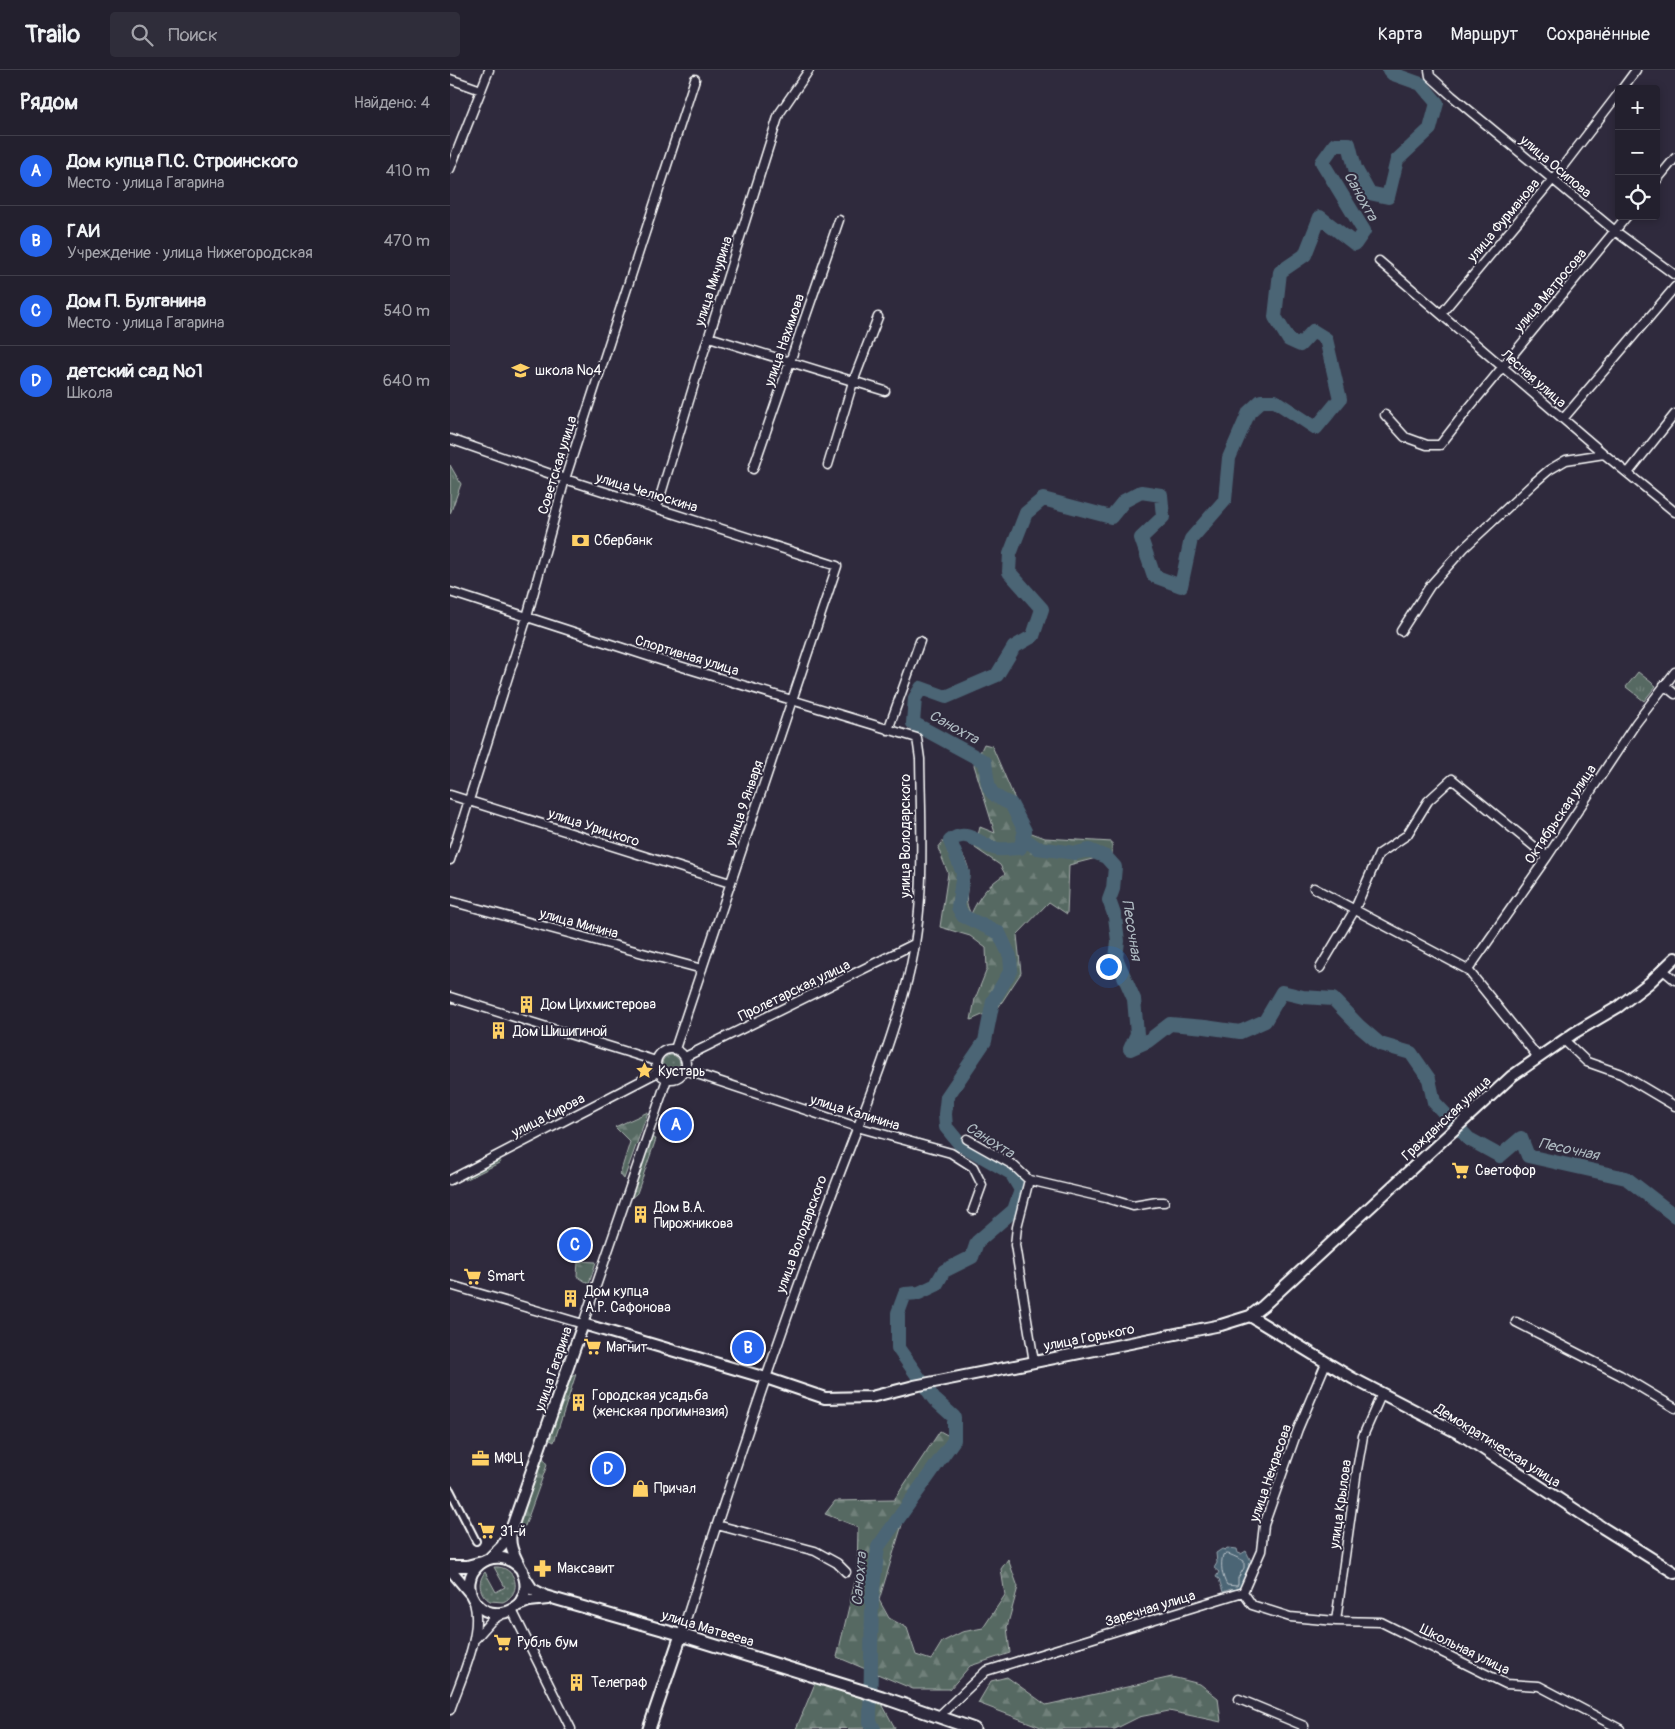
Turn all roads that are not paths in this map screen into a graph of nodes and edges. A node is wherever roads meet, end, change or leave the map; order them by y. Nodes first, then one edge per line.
1 (489, 70) edge
2 (809, 70) edge
3 (1429, 70) edge
4 (1636, 70) edge
5 (450, 79) edge
6 (695, 79) dead end
7 (1625, 85) edge
8 (481, 90) junction
9 (1615, 98) edge
10 (1675, 158) edge
11 (450, 169) edge
12 (1660, 176) edge
13 (1553, 179) junction
14 (839, 220) dead end
15 (1624, 220) edge
16 (1615, 231) junction
17 (1379, 261) dead end
18 (1675, 275) edge
19 (1675, 287) edge
20 (1441, 314) junction
21 (878, 317) dead end
22 (708, 337) junction
23 (790, 362) junction
24 (1502, 367) junction
25 (853, 382) junction
26 (885, 391) dead end
27 (1675, 414) edge
28 (1386, 416) dead end
29 (1563, 419) junction
30 (450, 439) edge
31 (1604, 454) junction
32 (828, 465) dead end
33 (753, 469) dead end
34 (1628, 473) junction
35 (564, 479) junction
36 (657, 508) junction
37 (1675, 512) edge
38 (837, 566) joint
39 (450, 592) edge
40 (527, 617) junction
41 (1401, 631) dead end
42 (920, 641) dead end
43 (1675, 672) edge
44 (1664, 685) junction
45 (1675, 694) edge
46 (792, 701) junction
47 (888, 730) junction
48 (917, 738) joint
49 (450, 795) edge
50 (469, 801) junction
51 (1547, 857) junction
52 (450, 860) edge
53 (730, 883) junction
54 (1314, 888) dead end
55 (450, 902) edge
56 (1354, 911) junction
57 (914, 944) junction
58 (1675, 958) edge
59 (1320, 968) dead end
60 (702, 969) junction
61 (1468, 970) junction
62 (1662, 970) junction
63 (1675, 980) edge
64 (450, 997) edge
65 (1564, 1040) junction
66 (675, 1049) junction
67 (685, 1058) junction
68 (1538, 1058) junction
69 (656, 1061) junction
70 (685, 1070) junction
71 (658, 1072) junction
72 (667, 1079) junction
73 (1675, 1106) edge
74 (857, 1127) junction
75 (967, 1138) dead end
76 (450, 1180) edge
77 (1029, 1180) junction
78 (1164, 1202) dead end
79 (973, 1210) dead end
80 (450, 1285) edge
81 (1250, 1316) junction
82 (1516, 1322) dead end
83 (582, 1324) junction
84 (1034, 1362) junction
85 (1326, 1363) junction
86 (766, 1378) junction
87 (1382, 1393) junction
88 (1675, 1408) edge
89 (450, 1490) edge
90 (717, 1525) junction
91 (512, 1527) junction
92 (476, 1541) dead end
93 (486, 1560) junction
94 (450, 1567) edge
95 (846, 1572) dead end
96 (1675, 1573) edge
97 (523, 1574) junction
98 (1244, 1592) junction
99 (473, 1597) junction
100 (554, 1599) junction
101 (511, 1609) junction
102 (1336, 1621) junction
103 (681, 1636) junction
104 (473, 1642) junction
105 (1239, 1699) dead end
106 (450, 1710) edge
107 (939, 1716) junction
108 (1306, 1728) edge
109 (571, 1729) edge
110 (649, 1729) edge
111 (974, 1729) edge
112 (1620, 1729) edge

1 - 8 street
2 - 22 street, улица Мичурина
3 - 13 street, улица Осипова
4 - 7 street
5 - 8 street
6 - 35 street, Советская улица
8 - 11 street
9 - 13 street, улица Фурманова
10 - 12 street
13 - 16 street, улица Осипова
13 - 20 street, улица Фурманова
14 - 23 street, улица Нахимова
15 - 16 street, улица Матросова
16 - 18 street, улица Осипова
16 - 24 street, улица Матросова
17 - 20 street, Лесная улица
19 - 29 street
20 - 24 street, Лесная улица
21 - 25 street
22 - 23 street
22 - 36 street, улица Мичурина
23 - 25 street
23 - 33 street, улица Нахимова
24 - 28 street, улица Матросова
24 - 29 street, Лесная улица
25 - 26 street
25 - 32 street
27 - 34 street
29 - 31 street, Лесная улица
30 - 35 street, улица Челюскина
31 - 34 street, Лесная улица
31 - 41 street
34 - 37 street, Лесная улица
35 - 36 street, улица Челюскина
35 - 40 street, Советская улица
36 - 38 street, улица Челюскина
38 - 46 street, улица 9 Января
39 - 40 street, Спортивная улица
40 - 46 street, Спортивная улица
40 - 50 street, Советская улица
42 - 47 street
43 - 44 street, Октябрьская улица
44 - 45 street
44 - 51 street, Октябрьская улица
46 - 47 street, Спортивная улица
46 - 53 street, улица 9 Января
47 - 48 street, Спортивная улица
48 - 57 street, улица Володарского
49 - 50 street, улица Урицкого
50 - 52 street, Советская улица
50 - 53 street, улица Урицкого
51 - 56 street
51 - 61 street, Октябрьская улица
53 - 60 street, улица 9 Января
54 - 56 street
55 - 60 street, улица Минина
56 - 59 street
56 - 61 street
57 - 67 street, Пролетарская улица
57 - 74 street, улица Володарского
58 - 62 street, Гражданская улица
60 - 66 street, улица 9 Января
61 - 68 street
62 - 63 street
62 - 65 street, Гражданская улица
64 - 69 street
65 - 68 street, Гражданская улица
65 - 73 street
66 - 67 street
66 - 69 street
67 - 70 street
68 - 81 street, Гражданская улица
69 - 71 street
70 - 72 street
70 - 74 street, улица Калинина
71 - 72 street
71 - 76 street, улица Кирова
72 - 83 street, улица Гагарина
74 - 79 street, улица Калинина
74 - 86 street, улица Володарского
75 - 77 street
77 - 78 street
77 - 84 street
80 - 83 street
81 - 84 street, улица Горького
81 - 85 street, Демократическая улица
82 - 88 street
83 - 86 street, улица Горького
83 - 91 street, улица Гагарина
84 - 86 street, улица Горького
85 - 87 street, Демократическая улица
85 - 98 street, улица Некрасова
86 - 90 street, улица Володарского
87 - 96 street, Демократическая улица
87 - 102 street, улица Крылова
89 - 92 street
90 - 95 street
90 - 103 street, улица Володарского
91 - 93 street
91 - 97 street
93 - 94 street
93 - 97 street
93 - 99 street
94 - 99 street
97 - 100 street
97 - 101 street
98 - 102 street
98 - 107 street, Заречная улица
99 - 101 street
99 - 104 street
100 - 101 street
100 - 103 street, улица Матвеева
101 - 104 street
101 - 109 street
102 - 112 street, Школьная улица
103 - 107 main road, улица Матвеева
103 - 110 main road, улица Володарского
104 - 106 street
105 - 108 street
107 - 111 main road, улица Матвеева

